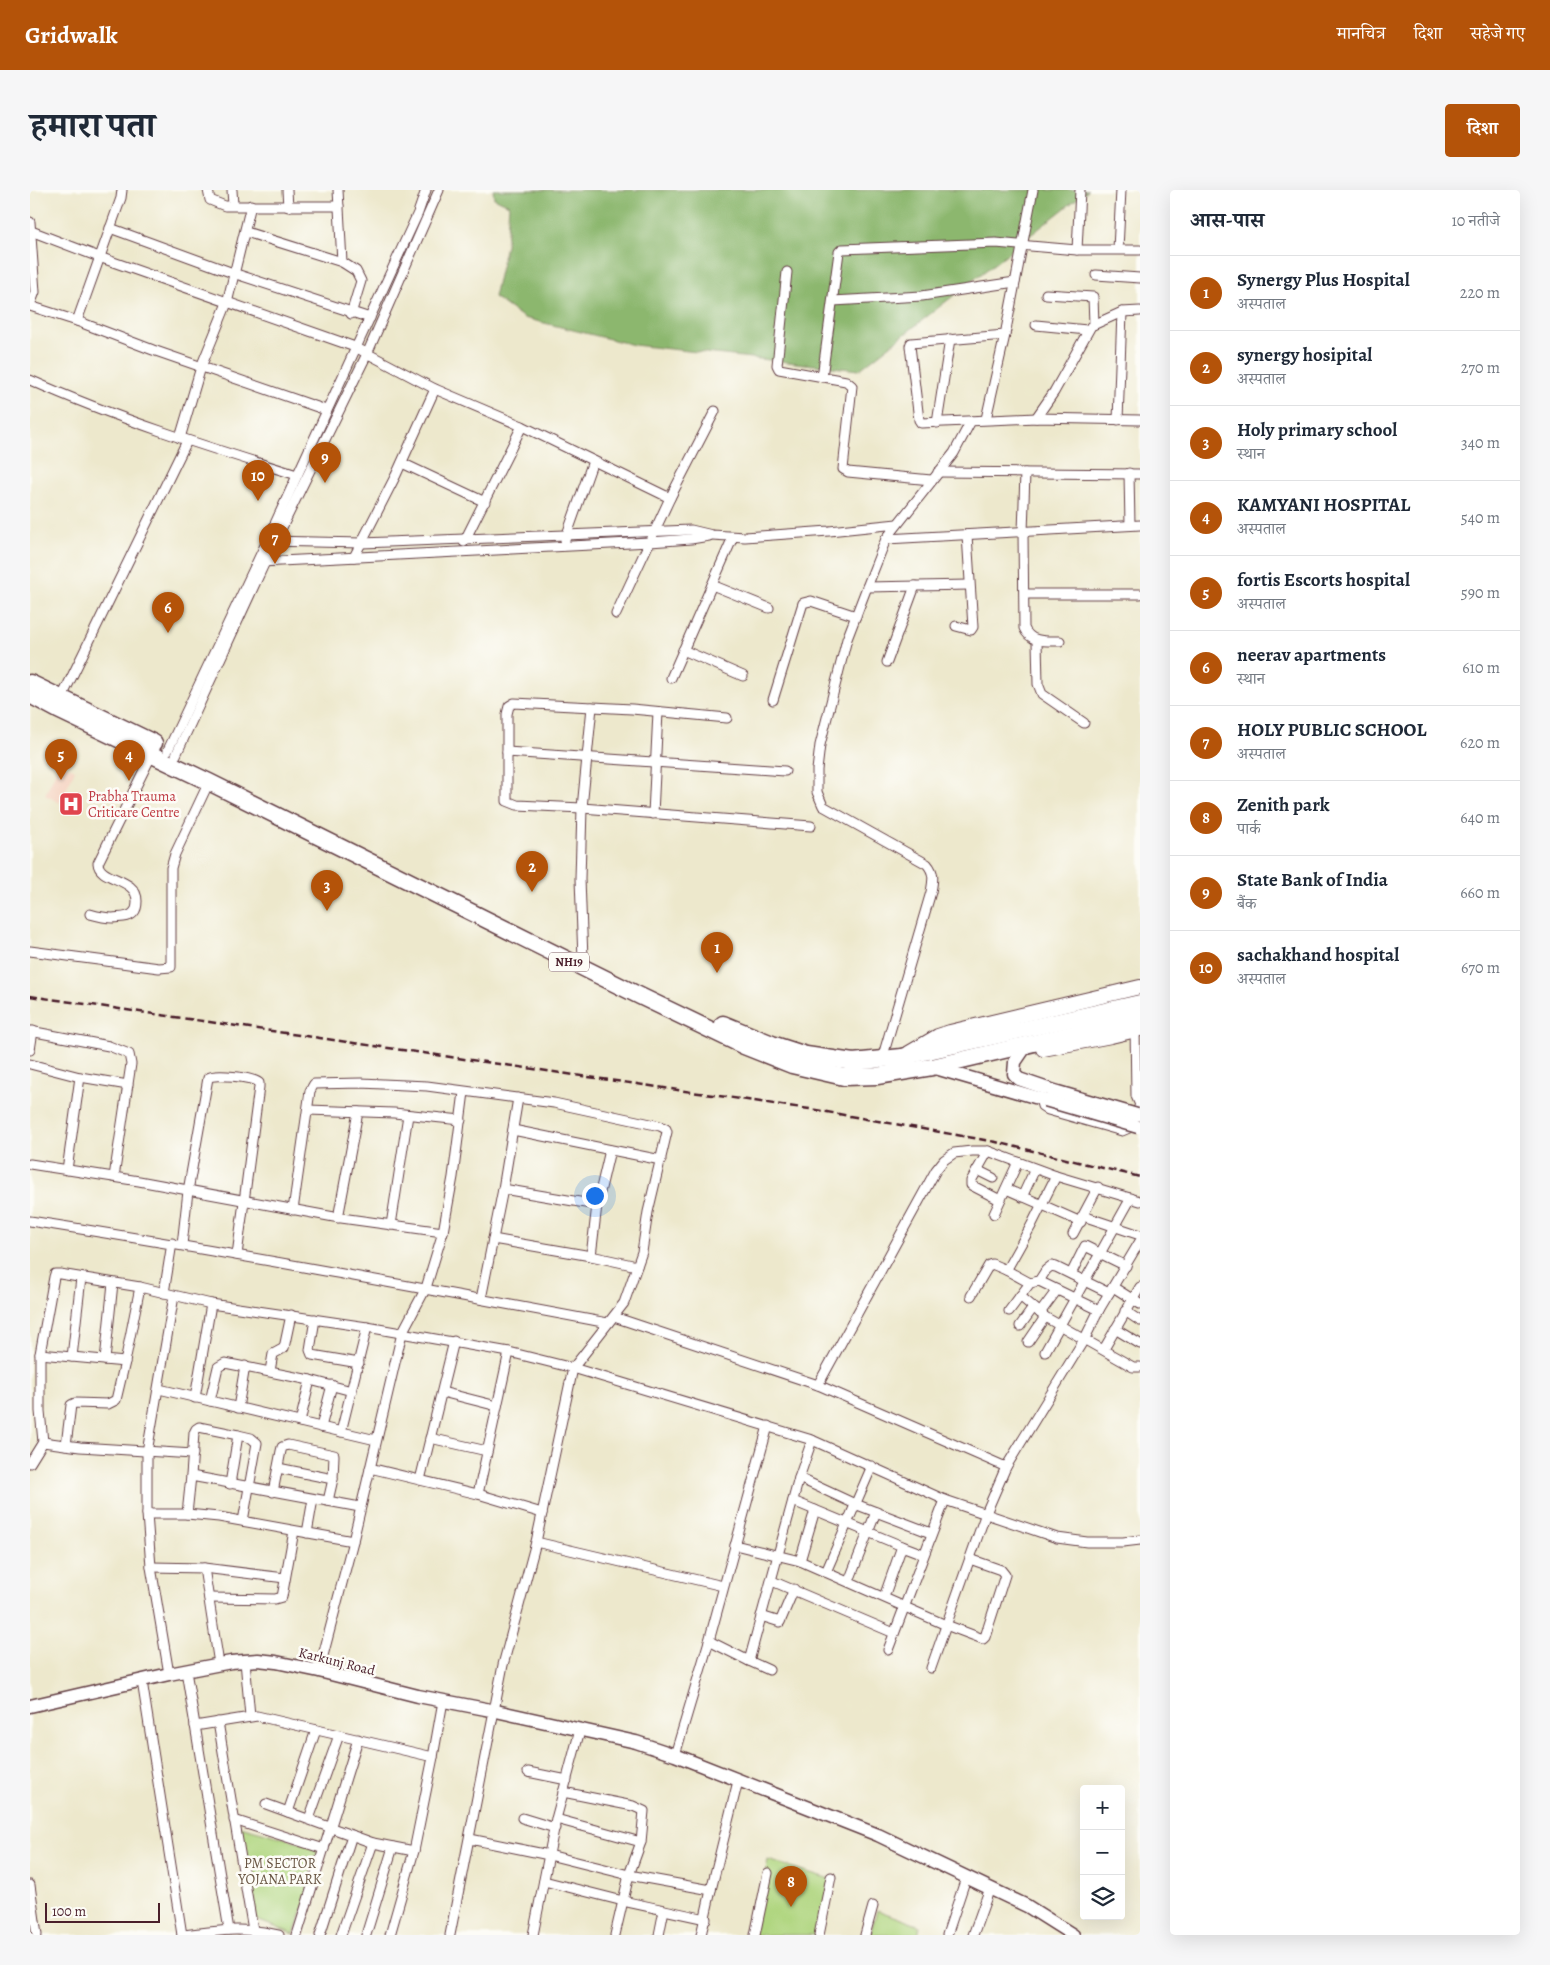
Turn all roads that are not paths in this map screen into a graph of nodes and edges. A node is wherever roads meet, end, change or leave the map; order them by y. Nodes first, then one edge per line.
1 (122, 190) edge
2 (208, 190) edge
3 (232, 190) edge
4 (288, 190) edge
5 (338, 190) edge
6 (426, 190) edge
7 (439, 190) edge
8 (1033, 190) edge
9 (1080, 190) edge
10 (1122, 190) edge
11 (251, 205) junction
12 (233, 206) junction
13 (339, 206) junction
14 (288, 207) junction
15 (31, 226) edge
16 (110, 228) junction
17 (246, 232) junction
18 (1022, 246) junction
19 (1077, 250) junction
20 (1118, 250) junction
21 (1140, 250) edge
22 (100, 257) junction
23 (342, 262) junction
24 (788, 272) dead end
25 (233, 273) junction
26 (1096, 275) dead end
27 (1140, 278) edge
28 (1016, 282) junction
29 (1046, 294) dead end
30 (833, 301) junction
31 (227, 303) junction
32 (30, 306) edge
33 (1140, 311) edge
34 (1122, 312) junction
35 (352, 314) junction
36 (370, 318) junction
37 (77, 321) junction
38 (1036, 326) dead end
39 (1091, 327) junction
40 (1005, 335) junction
41 (950, 339) junction
42 (355, 347) junction
43 (367, 354) junction
44 (201, 367) junction
45 (822, 377) junction
46 (30, 380) edge
47 (435, 389) junction
48 (326, 410) junction
49 (715, 411) dead end
50 (1036, 418) junction
51 (986, 419) junction
52 (1118, 420) junction
53 (1140, 420) edge
54 (971, 421) junction
55 (937, 423) junction
56 (522, 426) junction
57 (183, 440) junction
58 (593, 461) junction
59 (402, 463) junction
60 (938, 472) junction
61 (1025, 473) junction
62 (1129, 474) junction
63 (1140, 474) edge
64 (298, 475) junction
65 (931, 480) junction
66 (670, 498) junction
67 (485, 502) junction
68 (897, 524) junction
69 (1130, 525) junction
70 (1140, 525) edge
71 (656, 531) junction
72 (1023, 532) junction
73 (712, 535) junction
74 (967, 535) junction
75 (566, 536) junction
76 (734, 537) junction
77 (466, 539) junction
78 (886, 539) junction
79 (272, 541) junction
80 (650, 542) junction
81 (362, 543) junction
82 (562, 547) junction
83 (458, 553) junction
84 (354, 557) junction
85 (260, 562) junction
86 (712, 585) junction
87 (867, 586) junction
88 (915, 586) junction
89 (969, 586) junction
90 (1025, 594) junction
91 (1140, 594) edge
92 (769, 608) dead end
93 (616, 614) dead end
94 (856, 616) junction
95 (956, 626) dead end
96 (1037, 641) junction
97 (1060, 641) dead end
98 (683, 650) junction
99 (887, 662) dead end
100 (743, 676) dead end
101 (671, 678) dead end
102 (30, 683) edge
103 (30, 695) edge
104 (62, 699) junction
105 (773, 700) dead end
106 (592, 707) junction
107 (658, 712) junction
108 (727, 718) dead end
109 (1084, 723) dead end
110 (506, 752) junction
111 (165, 753) junction
112 (587, 757) junction
113 (656, 761) junction
114 (785, 771) dead end
115 (209, 782) junction
116 (582, 808) junction
117 (653, 814) junction
118 (811, 826) dead end
119 (90, 914) dead end
120 (30, 951) edge
121 (583, 959) junction
122 (1137, 1010) edge
123 (32, 1031) edge
124 (1025, 1048) junction
125 (30, 1050) edge
126 (882, 1060) junction
127 (30, 1064) edge
128 (932, 1067) junction
129 (80, 1076) junction
130 (128, 1085) junction
131 (464, 1092) junction
132 (518, 1098) junction
133 (1042, 1099) junction
134 (308, 1110) junction
135 (358, 1112) junction
136 (408, 1114) junction
137 (1140, 1116) edge
138 (461, 1120) junction
139 (1140, 1128) edge
140 (513, 1130) junction
141 (610, 1150) junction
142 (988, 1151) junction
143 (661, 1160) junction
144 (1018, 1162) junction
145 (30, 1164) edge
146 (1036, 1169) junction
147 (67, 1170) junction
148 (977, 1170) junction
149 (1056, 1176) junction
150 (114, 1177) junction
151 (992, 1178) dead end
152 (1098, 1187) junction
153 (502, 1189) junction
154 (1006, 1189) junction
155 (188, 1191) junction
156 (1022, 1197) junction
157 (1000, 1200) junction
158 (1135, 1200) edge
159 (243, 1201) junction
160 (597, 1205) junction
161 (1041, 1206) junction
162 (293, 1210) junction
163 (994, 1214) dead end
164 (338, 1218) junction
165 (1082, 1219) junction
166 (30, 1221) edge
167 (391, 1225) junction
168 (1115, 1227) junction
169 (443, 1232) junction
170 (1073, 1234) dead end
171 (1140, 1235) edge
172 (493, 1239) junction
173 (1140, 1241) edge
174 (172, 1243) junction
175 (182, 1245) junction
176 (1100, 1253) junction
177 (237, 1255) junction
178 (591, 1256) junction
179 (637, 1266) junction
180 (1126, 1266) junction
181 (1006, 1270) junction
182 (1071, 1274) junction
183 (81, 1278) junction
184 (1040, 1281) junction
185 (1084, 1281) junction
186 (114, 1283) junction
187 (1030, 1283) junction
188 (140, 1287) junction
189 (1140, 1287) edge
190 (426, 1288) junction
191 (1057, 1290) junction
192 (1111, 1290) junction
193 (164, 1293) junction
194 (174, 1296) junction
195 (971, 1296) dead end
196 (1020, 1296) junction
197 (1075, 1298) junction
198 (481, 1299) junction
199 (1136, 1301) edge
200 (211, 1304) junction
201 (1099, 1310) junction
202 (1008, 1311) dead end
203 (1125, 1311) junction
204 (1040, 1313) junction
205 (292, 1315) junction
206 (315, 1319) junction
207 (611, 1320) junction
208 (1140, 1321) edge
209 (1060, 1325) junction
210 (1020, 1326) dead end
211 (367, 1327) junction
212 (1115, 1329) junction
213 (402, 1333) junction
214 (1085, 1338) junction
215 (454, 1341) junction
216 (1028, 1342) dead end
217 (1140, 1344) edge
218 (1104, 1349) junction
219 (509, 1352) junction
220 (1045, 1352) dead end
221 (40, 1354) junction
222 (72, 1357) junction
223 (105, 1360) junction
224 (125, 1362) junction
225 (359, 1363) junction
226 (245, 1366) junction
227 (1140, 1367) edge
228 (573, 1368) junction
229 (270, 1371) junction
230 (310, 1380) junction
231 (332, 1385) junction
232 (818, 1385) junction
233 (159, 1389) junction
234 (352, 1391) junction
235 (442, 1392) junction
236 (195, 1398) junction
237 (210, 1401) junction
238 (497, 1406) junction
239 (238, 1408) junction
240 (300, 1422) junction
241 (768, 1426) junction
242 (321, 1427) junction
243 (341, 1432) junction
244 (238, 1435) junction
245 (430, 1438) junction
246 (376, 1440) junction
247 (812, 1440) junction
248 (43, 1442) junction
249 (66, 1445) junction
250 (486, 1451) junction
251 (147, 1452) junction
252 (192, 1454) junction
253 (30, 1463) edge
254 (872, 1466) junction
255 (1006, 1467) junction
256 (278, 1468) junction
257 (370, 1468) junction
258 (191, 1476) junction
259 (799, 1478) junction
260 (333, 1479) junction
261 (420, 1480) junction
262 (230, 1484) junction
263 (249, 1488) junction
264 (273, 1492) junction
265 (478, 1494) junction
266 (313, 1498) junction
267 (945, 1500) junction
268 (328, 1501) junction
269 (793, 1501) junction
270 (855, 1504) junction
271 (360, 1507) junction
272 (815, 1510) junction
273 (876, 1512) junction
274 (542, 1513) junction
275 (986, 1513) junction
276 (147, 1514) junction
277 (187, 1514) junction
278 (243, 1521) junction
279 (846, 1524) junction
280 (294, 1531) junction
281 (868, 1532) junction
282 (307, 1533) junction
283 (931, 1534) junction
284 (1140, 1540) edge
285 (353, 1541) junction
286 (536, 1542) junction
287 (736, 1544) junction
288 (902, 1546) junction
289 (779, 1554) junction
290 (923, 1554) junction
291 (970, 1559) junction
292 (800, 1561) junction
293 (151, 1567) junction
294 (204, 1568) junction
295 (826, 1572) junction
296 (285, 1578) junction
297 (772, 1580) junction
298 (849, 1581) junction
299 (723, 1586) junction
300 (794, 1589) junction
301 (884, 1597) junction
302 (209, 1598) junction
303 (904, 1606) junction
304 (761, 1616) junction
305 (946, 1625) junction
306 (894, 1633) junction
307 (709, 1642) junction
308 (888, 1650) dead end
309 (749, 1660) junction
310 (245, 1661) junction
311 (219, 1664) junction
312 (930, 1668) dead end
313 (186, 1670) junction
314 (769, 1670) dead end
315 (319, 1671) junction
316 (169, 1674) junction
317 (142, 1681) junction
318 (443, 1701) junction
319 (30, 1706) edge
320 (496, 1711) junction
321 (250, 1716) junction
322 (218, 1722) junction
323 (195, 1726) junction
324 (316, 1730) junction
325 (580, 1730) junction
326 (338, 1735) junction
327 (358, 1739) junction
328 (675, 1755) junction
329 (434, 1757) junction
330 (528, 1772) dead end
331 (567, 1780) junction
332 (738, 1781) junction
333 (564, 1792) junction
334 (266, 1804) dead end
335 (288, 1812) junction
336 (522, 1818) dead end
337 (309, 1819) junction
338 (234, 1820) junction
339 (556, 1824) junction
340 (331, 1828) junction
341 (352, 1836) junction
342 (470, 1839) junction
343 (641, 1842) junction
344 (373, 1843) junction
345 (393, 1847) junction
346 (324, 1849) junction
347 (414, 1851) junction
348 (549, 1855) junction
349 (768, 1873) dead end
350 (629, 1875) junction
351 (831, 1877) dead end
352 (966, 1878) junction
353 (544, 1881) junction
354 (30, 1885) edge
355 (990, 1888) junction
356 (711, 1890) junction
357 (623, 1901) junction
358 (873, 1906) dead end
359 (664, 1910) junction
360 (32, 1913) edge
361 (706, 1919) junction
362 (229, 1930) junction
363 (253, 1930) junction
364 (37, 1935) edge
365 (182, 1935) edge
366 (280, 1935) edge
367 (297, 1935) edge
368 (320, 1935) edge
369 (341, 1935) edge
370 (366, 1935) edge
371 (390, 1935) edge
372 (450, 1935) edge
373 (533, 1935) edge
374 (615, 1935) edge
375 (659, 1935) edge
376 (702, 1935) edge
377 (755, 1935) edge
378 (818, 1935) edge
379 (865, 1935) edge
380 (947, 1935) edge
381 (973, 1935) edge
382 (1073, 1935) edge

1 - 16 street
2 - 12 street
3 - 12 street
4 - 14 street
5 - 13 street
6 - 36 street
7 - 43 street
8 - 18 street
9 - 19 street
10 - 20 street
11 - 12 street
11 - 14 street
11 - 17 street
13 - 14 street
13 - 23 street
15 - 22 street
15 - 32 street
16 - 22 street
16 - 25 street
17 - 23 street
17 - 25 street
18 - 19 street
18 - 28 street
18 - 30 street
19 - 20 street
20 - 21 street
22 - 31 street
22 - 37 street
23 - 35 street
24 - 45 street
25 - 31 street
25 - 35 street
26 - 27 street
28 - 30 street
28 - 40 street
29 - 39 street
30 - 45 street
31 - 42 street
31 - 44 street
32 - 37 street
33 - 34 street
34 - 39 street
34 - 52 street
35 - 36 street
36 - 42 street
37 - 44 street
38 - 39 street
39 - 50 street
40 - 41 street
40 - 51 street
41 - 55 street
41 - 55 street
42 - 43 street
42 - 48 street
43 - 47 street
43 - 79 street
44 - 48 street
44 - 57 street
45 - 65 street
46 - 57 street
47 - 56 street
47 - 59 street
48 - 64 street
49 - 66 street
50 - 51 street
50 - 52 street
51 - 54 street
52 - 53 street
54 - 55 street
54 - 60 street
56 - 58 street
56 - 67 street
57 - 64 street
57 - 104 street
58 - 66 street
58 - 75 street
59 - 67 street
59 - 81 street
60 - 61 street
60 - 65 street
61 - 62 street
61 - 72 street
62 - 63 street
62 - 69 street
64 - 79 street
65 - 68 street
66 - 71 street
67 - 77 street
68 - 76 street
68 - 78 street
69 - 70 street
69 - 72 street
71 - 73 street
71 - 75 street
71 - 80 street
72 - 74 street
72 - 90 street
73 - 76 street
73 - 80 street
74 - 78 street
74 - 89 street
75 - 77 street
75 - 82 street
76 - 86 street
77 - 81 street
77 - 83 street
78 - 87 street
79 - 81 street
79 - 85 street
80 - 82 street
80 - 93 street
81 - 84 street
82 - 83 street
83 - 84 street
84 - 85 street
85 - 111 street
86 - 92 street
86 - 98 street
87 - 88 street
87 - 94 street
88 - 89 street
88 - 99 street
89 - 95 street
90 - 91 street
90 - 96 street
94 - 105 street
94 - 126 street
96 - 97 street
96 - 109 street
98 - 100 street
98 - 101 street
102 - 104 highway, NH19
103 - 111 highway, NH19
104 - 111 highway, NH19
106 - 107 street
106 - 110 street
106 - 112 street
107 - 108 street
107 - 113 street
110 - 112 street
110 - 116 street
111 - 115 highway, NH19
111 - 119 street
111 - 121 highway, NH19
112 - 113 street
112 - 116 street
113 - 114 street
113 - 117 street
115 - 120 street
115 - 128 highway, NH19
116 - 117 street
116 - 121 street
117 - 118 street
121 - 126 highway, NH19
122 - 124 highway, NH19
122 - 126 highway, NH19
122 - 133 street
123 - 125 street
123 - 130 street
124 - 128 highway, NH19
124 - 137 street, bridge
127 - 129 street
128 - 133 street
129 - 130 street
129 - 147 street
130 - 150 street
131 - 132 street
131 - 134 street
131 - 138 street
132 - 140 street
132 - 143 street
133 - 139 street, bridge
134 - 135 street
134 - 162 street
135 - 136 street
135 - 164 street
136 - 138 street
136 - 167 street
138 - 169 street
140 - 141 street
140 - 153 street
141 - 143 street
141 - 160 street
142 - 144 street
142 - 148 street
142 - 232 street
143 - 179 street
144 - 146 street
144 - 154 street
145 - 147 street
146 - 149 street
146 - 156 street
147 - 150 street
148 - 151 street
148 - 157 street
149 - 152 street
149 - 161 street
150 - 155 street
152 - 158 street
152 - 165 street
153 - 160 street
153 - 172 street
154 - 156 street
154 - 157 street
155 - 159 street
155 - 159 street
155 - 175 street
156 - 161 street
157 - 163 street
158 - 168 street
159 - 162 street
159 - 177 street
160 - 178 street
161 - 165 street
161 - 181 street
162 - 164 street
164 - 167 street
165 - 168 street
165 - 170 street
166 - 174 street
167 - 169 street
168 - 171 street
168 - 176 street
169 - 190 street
172 - 178 street
172 - 198 street
173 - 180 street
174 - 175 street
174 - 193 street
175 - 177 street
176 - 180 street
176 - 182 street
176 - 185 street
177 - 190 street
178 - 179 street
179 - 207 street
180 - 192 street
181 - 187 street
181 - 195 street
182 - 184 street
182 - 185 street
183 - 186 street
183 - 221 street
183 - 222 street
184 - 187 street
184 - 191 street
185 - 192 street
185 - 197 street
186 - 188 street
186 - 223 street
187 - 196 street
188 - 193 street
188 - 224 street
189 - 199 street
190 - 198 street
190 - 213 street
191 - 197 street
191 - 204 street
192 - 199 street
192 - 201 street
193 - 194 street
194 - 200 street
194 - 233 street
196 - 202 street
196 - 204 street
197 - 201 street
197 - 209 street
198 - 207 street
199 - 203 street
200 - 205 street
200 - 236 street
201 - 214 street
203 - 208 street
203 - 212 street
204 - 209 street
204 - 210 street
204 - 216 street
205 - 206 street
205 - 229 street
206 - 211 street
206 - 225 street
207 - 228 street
207 - 232 street
209 - 214 street
209 - 220 street
211 - 213 street
211 - 225 street
212 - 217 street
212 - 218 street
213 - 215 street
213 - 246 street
214 - 218 street
214 - 255 street
215 - 219 street
215 - 235 street
218 - 227 street
219 - 228 street
219 - 238 street
221 - 222 street
221 - 248 street
222 - 223 street
223 - 224 street
224 - 249 street
225 - 234 street
226 - 229 street
226 - 237 street
226 - 239 street
228 - 241 street
228 - 274 street
229 - 230 street
230 - 231 street
230 - 240 street
231 - 234 street
231 - 242 street
232 - 255 street
233 - 236 street
233 - 251 street
234 - 243 street
235 - 238 street
235 - 245 street
236 - 237 street
237 - 239 street
238 - 250 street
239 - 240 street
240 - 242 street
241 - 247 street
241 - 287 street
242 - 243 street
243 - 246 street
244 - 252 street
244 - 262 street
244 - 263 street
245 - 250 street
245 - 261 street
246 - 257 street
247 - 254 street
247 - 259 street
248 - 249 street
248 - 253 street
249 - 251 street
250 - 265 street
251 - 252 street
251 - 276 street
252 - 258 street
254 - 267 street
254 - 270 street
255 - 275 street
256 - 260 street
256 - 260 street
256 - 264 street
257 - 261 street
257 - 271 street
258 - 262 street
258 - 277 street
259 - 269 street
259 - 270 street
260 - 268 street
261 - 265 street
262 - 263 street
263 - 264 street
263 - 278 street
264 - 266 street
265 - 274 street
266 - 268 street
266 - 282 street
267 - 275 street
267 - 283 street
268 - 271 street
269 - 272 street
269 - 289 street
270 - 273 street
270 - 279 street
271 - 285 street
272 - 279 street
272 - 292 street
273 - 281 street
273 - 283 street
274 - 286 street
275 - 284 street
275 - 291 street
276 - 277 street
276 - 293 street
277 - 278 street
278 - 280 street
279 - 281 street
279 - 295 street
280 - 282 street
280 - 296 street
281 - 288 street
281 - 298 street
282 - 285 street
283 - 290 street
285 - 315 street
286 - 299 street
286 - 320 street
287 - 289 street
287 - 299 street
288 - 290 street
288 - 301 street
289 - 292 street
289 - 297 street
290 - 303 street
291 - 305 street
291 - 305 street
292 - 295 street
293 - 294 street
293 - 316 street
294 - 296 street
294 - 302 street
295 - 298 street
296 - 302 street
297 - 300 street
297 - 304 street
298 - 301 street
299 - 307 street
300 - 304 street
300 - 306 street
301 - 303 street
302 - 311 street
303 - 305 street
303 - 306 street
304 - 309 street
305 - 312 street
306 - 308 street
307 - 309 street
307 - 328 street
309 - 314 street
310 - 311 street, Karkunj Road
310 - 315 street, Karkunj Road
310 - 321 street
311 - 313 street, Karkunj Road
313 - 316 street, Karkunj Road
313 - 323 street
315 - 318 street, Karkunj Road
316 - 317 street, Karkunj Road
317 - 319 street, Karkunj Road
317 - 365 street
318 - 320 street, Karkunj Road
318 - 329 street
320 - 325 street, Karkunj Road
320 - 342 street
321 - 322 street
321 - 324 street
322 - 323 street
322 - 338 street
323 - 362 street
324 - 326 street
324 - 335 street
325 - 328 street, Karkunj Road
325 - 331 street
326 - 327 street
326 - 337 street
327 - 329 street
327 - 340 street
328 - 332 street, Karkunj Road
329 - 347 street
330 - 331 street
331 - 333 street
332 - 352 street, Karkunj Road
332 - 356 street
333 - 339 street
333 - 343 street
334 - 335 street
335 - 337 street
336 - 339 street
337 - 340 street
338 - 346 street
338 - 363 street
339 - 343 street
339 - 348 street
340 - 341 street
340 - 346 street
341 - 344 street
341 - 368 street
342 - 348 street
342 - 372 street
343 - 350 street
344 - 345 street
344 - 369 street
345 - 347 street
345 - 370 street
346 - 367 street
347 - 371 street
348 - 350 street
348 - 353 street
349 - 377 street
350 - 356 street
350 - 357 street
351 - 378 street
352 - 355 street, Karkunj Road
352 - 380 street
353 - 357 street
353 - 373 street
354 - 360 street
355 - 381 street
355 - 382 street, Karkunj Road
356 - 361 street
357 - 359 street
357 - 374 street
358 - 379 street
359 - 361 street
359 - 375 street
360 - 364 street
361 - 376 street
362 - 363 street
362 - 365 street
363 - 366 street

